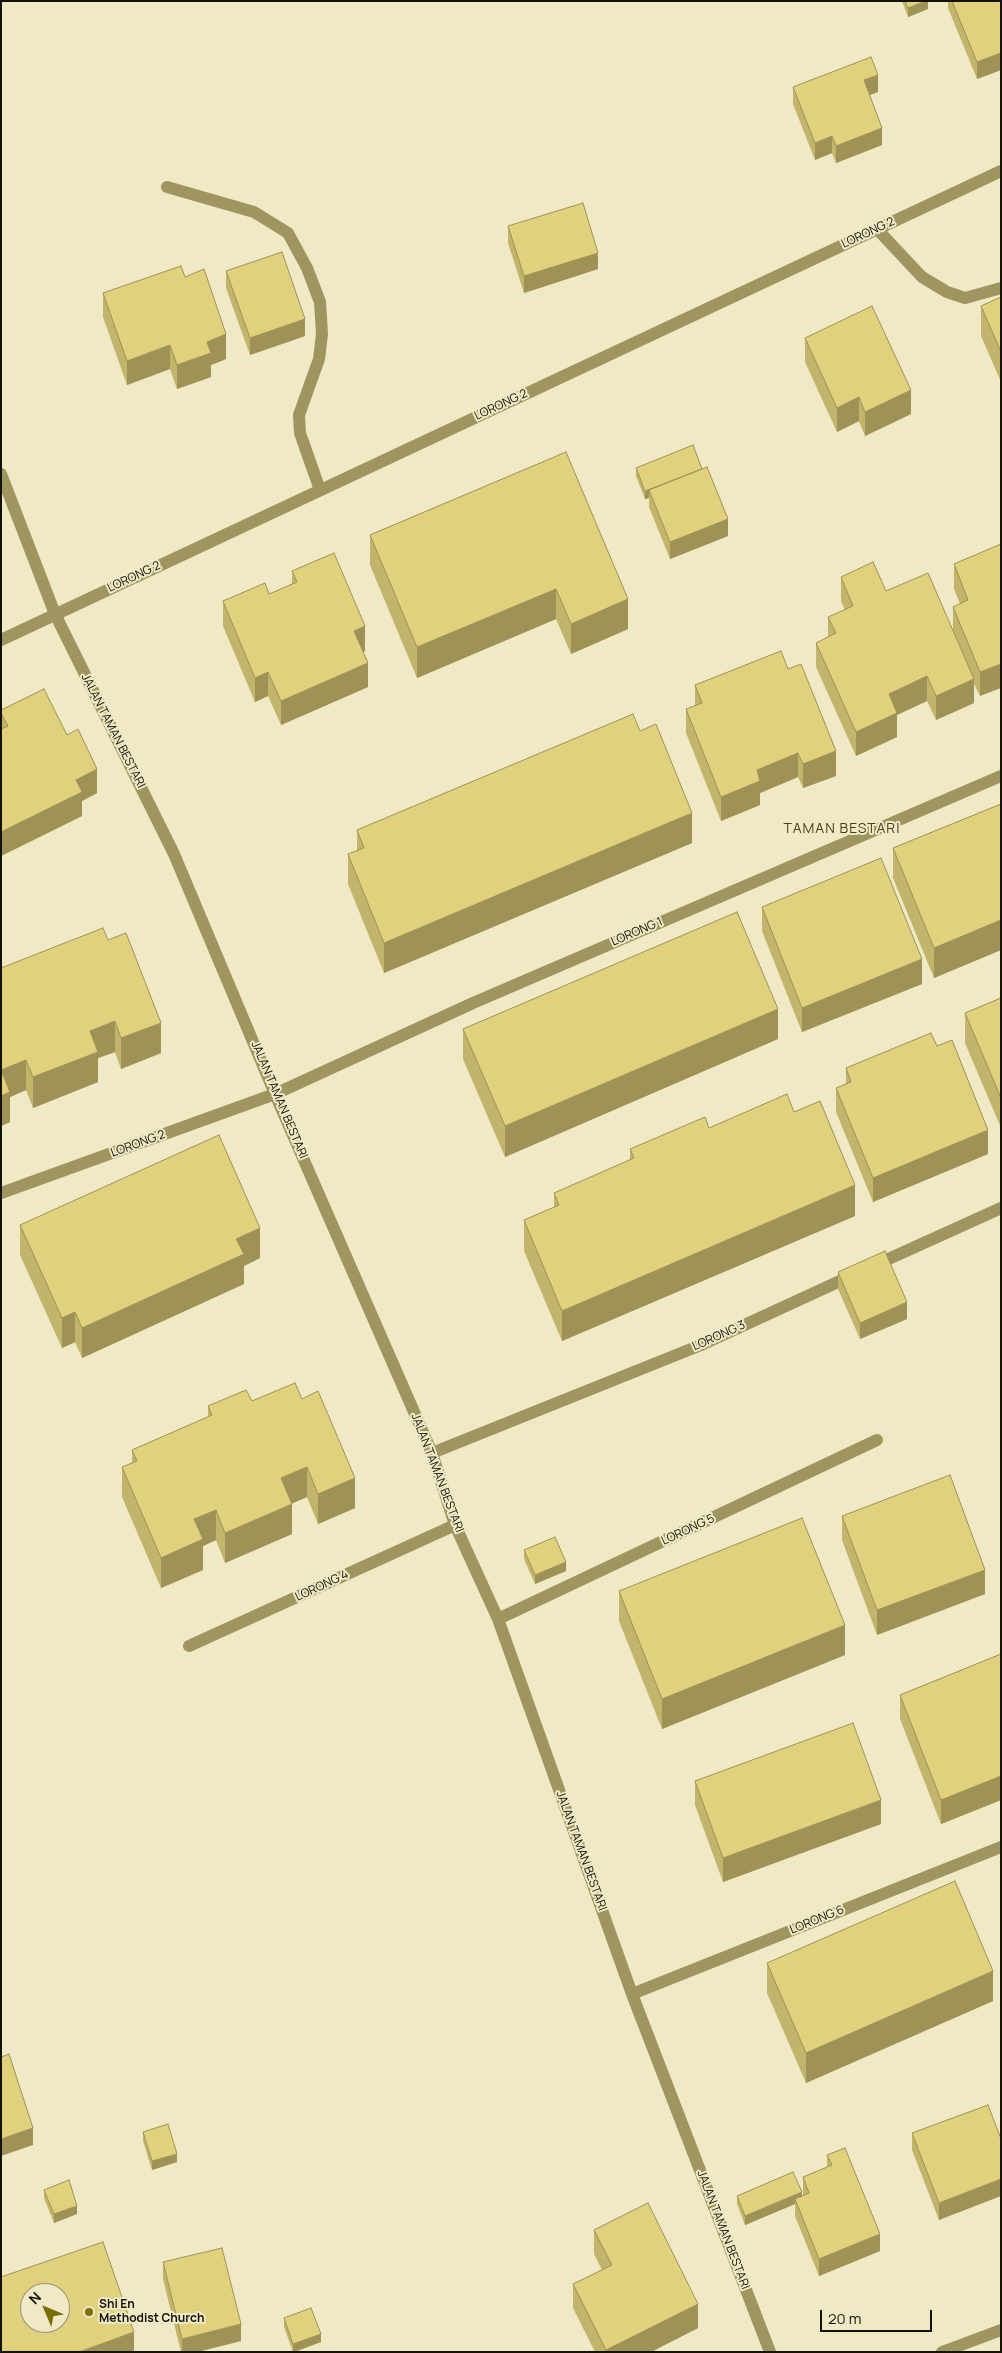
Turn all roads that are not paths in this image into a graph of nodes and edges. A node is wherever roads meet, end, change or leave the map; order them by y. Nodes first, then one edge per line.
1 (1001, 171) edge
2 (167, 187) dead end
3 (877, 229) junction
4 (1001, 288) edge
5 (1, 474) edge
6 (320, 490) junction
7 (55, 614) junction
8 (1, 640) edge
9 (1001, 776) edge
10 (276, 1094) junction
11 (1, 1193) edge
12 (1001, 1208) edge
13 (878, 1440) dead end
14 (432, 1453) junction
15 (455, 1525) junction
16 (498, 1619) junction
17 (189, 1646) dead end
18 (1001, 1847) edge
19 (632, 1994) junction
20 (1001, 2330) edge
21 (770, 2352) edge
22 (942, 2352) edge

1 - 3 street, LORONG 2
2 - 6 street
3 - 4 street
3 - 6 street, LORONG 2
5 - 7 street, JALAN TAMAN BESTARI
6 - 7 street, LORONG 2
7 - 8 street, LORONG 2
7 - 10 street, JALAN TAMAN BESTARI
9 - 10 street, LORONG 1
10 - 11 street, LORONG 2
10 - 14 street, JALAN TAMAN BESTARI
12 - 14 street, LORONG 3
13 - 16 street, LORONG 5
14 - 15 street, JALAN TAMAN BESTARI
15 - 16 street, JALAN TAMAN BESTARI
15 - 17 street, LORONG 4
16 - 19 street, JALAN TAMAN BESTARI
18 - 19 street, LORONG 6
19 - 21 street, JALAN TAMAN BESTARI
20 - 22 street

